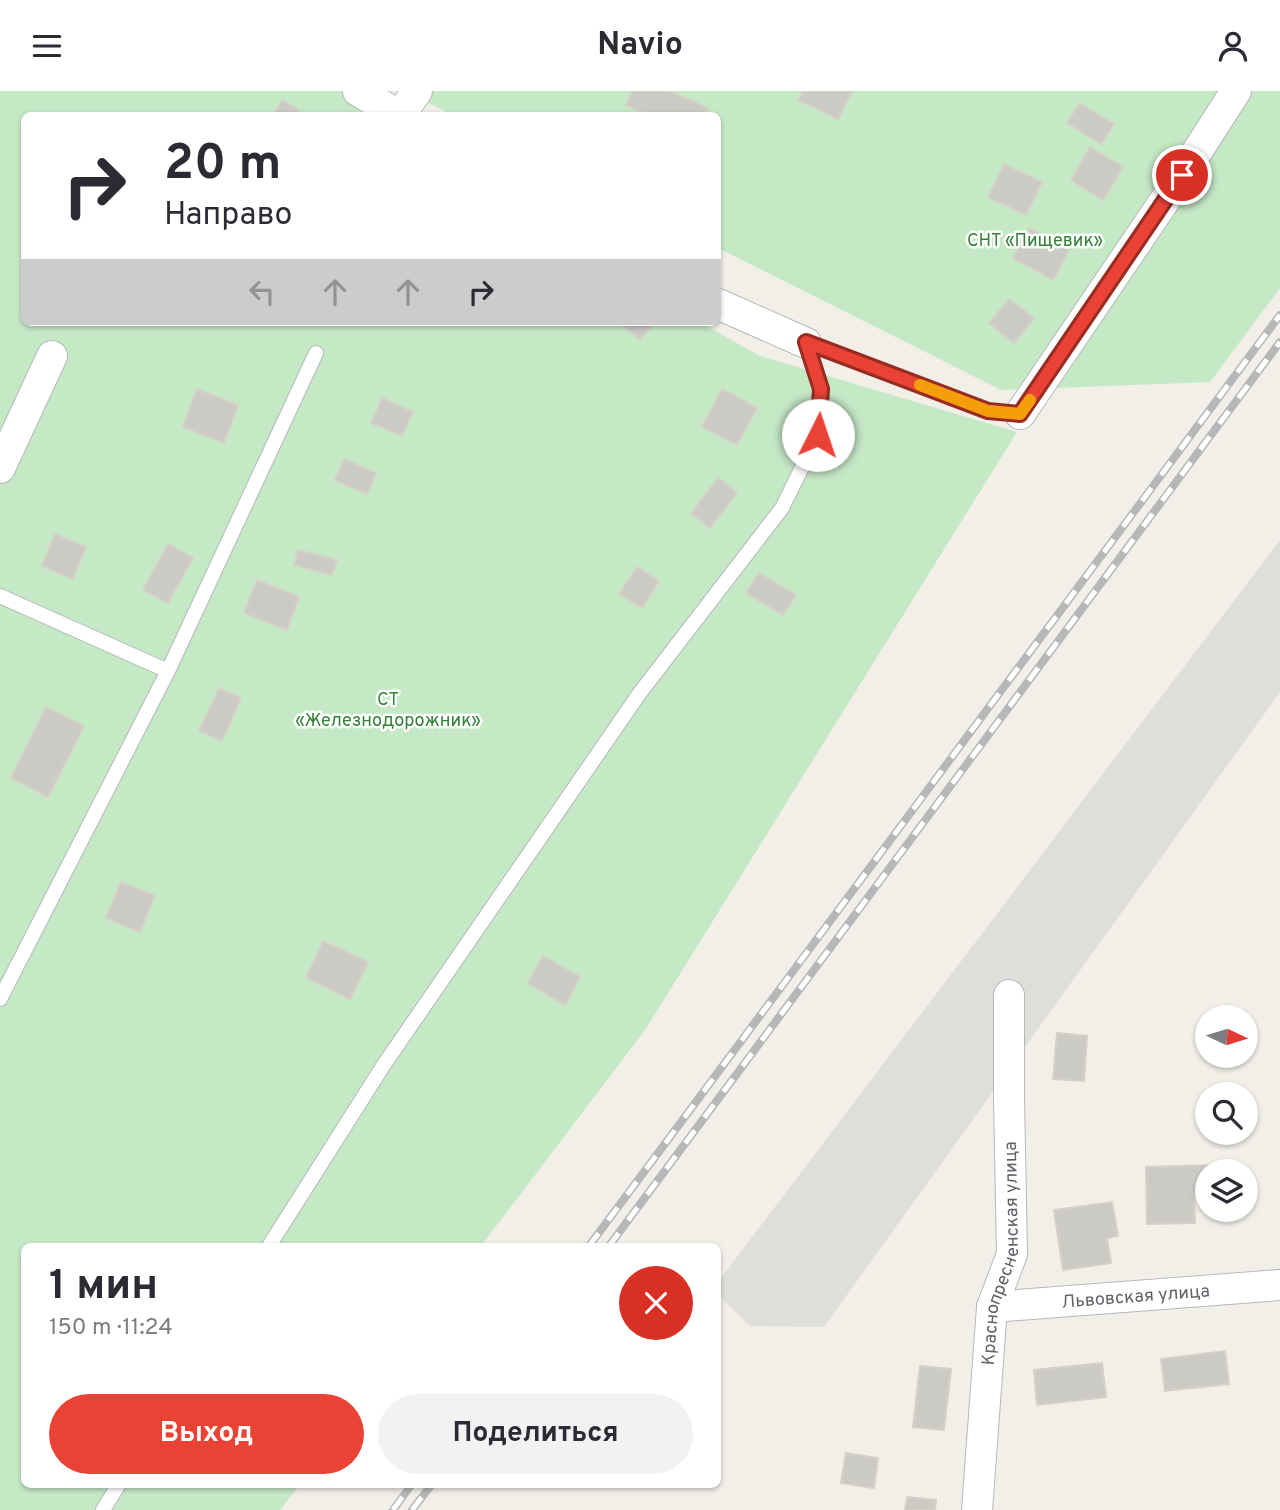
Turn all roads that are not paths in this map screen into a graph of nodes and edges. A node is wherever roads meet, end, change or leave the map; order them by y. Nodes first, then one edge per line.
1 (358, 91) edge
2 (417, 91) edge
3 (1236, 91) edge
4 (394, 112) edge
5 (401, 112) edge
6 (721, 305) edge
7 (806, 342) junction
8 (316, 353) dead end
9 (52, 356) dead end
10 (1020, 414) joint
11 (0, 468) edge
12 (0, 596) edge
13 (169, 671) junction
14 (1009, 995) dead end
15 (0, 999) edge
16 (272, 1243) edge
17 (1280, 1285) edge
18 (992, 1307) junction
19 (117, 1488) edge
20 (103, 1510) edge
21 (977, 1510) edge

1 - 4 street
2 - 5 street
3 - 10 street
6 - 7 street
7 - 10 lane
7 - 16 lane
8 - 13 lane
9 - 11 street
12 - 13 lane
13 - 15 lane
14 - 18 street, Краснопресненская улица
17 - 18 street, Львовская улица
18 - 21 street, Краснопресненская улица
19 - 20 lane

